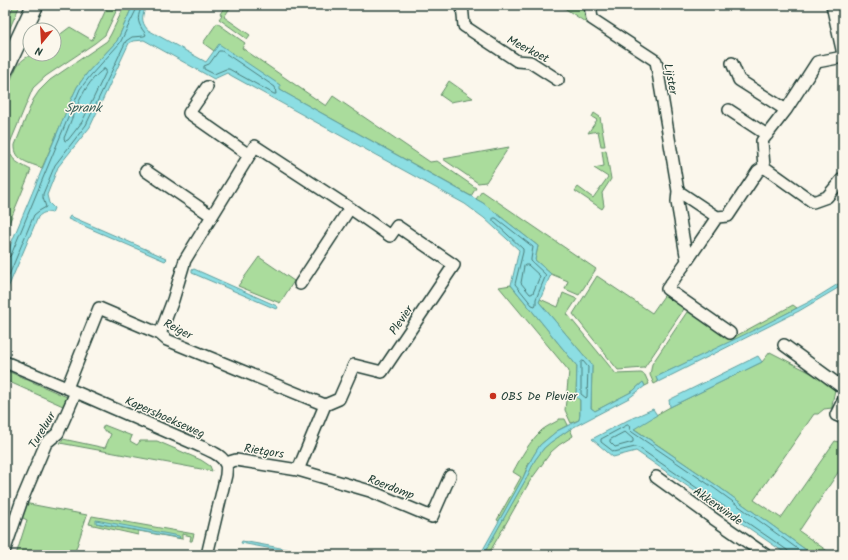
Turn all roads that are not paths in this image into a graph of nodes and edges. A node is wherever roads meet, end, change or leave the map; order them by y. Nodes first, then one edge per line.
1 (35, 5) edge
2 (462, 5) edge
3 (590, 5) edge
4 (832, 5) edge
5 (843, 54) edge
6 (843, 57) edge
7 (732, 63) dead end
8 (5, 69) edge
9 (558, 80) dead end
10 (207, 87) dead end
11 (729, 110) dead end
12 (786, 110) junction
13 (764, 138) junction
14 (249, 155) junction
15 (764, 167) junction
16 (146, 171) dead end
17 (843, 178) edge
18 (678, 191) junction
19 (350, 208) junction
20 (212, 216) junction
21 (717, 217) junction
22 (687, 261) junction
23 (300, 284) dead end
24 (730, 333) dead end
25 (160, 334) junction
26 (784, 345) dead end
27 (5, 362) edge
28 (843, 388) edge
29 (72, 390) junction
30 (843, 402) edge
31 (325, 405) junction
32 (843, 418) edge
33 (226, 463) junction
34 (298, 470) junction
35 (450, 476) dead end
36 (656, 477) dead end
37 (5, 549) edge
38 (207, 555) edge
39 (766, 555) edge

1 - 8 main road
2 - 9 street, Meerkoet
3 - 18 street, Lijster
4 - 5 street
6 - 12 street
7 - 12 street
10 - 14 street
11 - 13 street
12 - 13 street
13 - 15 street
14 - 19 street, Plevier
14 - 20 street
15 - 17 street
15 - 21 street
16 - 20 street
18 - 21 street
18 - 22 street, Lijster
19 - 23 street
19 - 31 street, Plevier
20 - 25 street
21 - 22 street
22 - 24 street
25 - 29 street, Reiger
25 - 31 street, Reiger
26 - 28 street
27 - 29 street, Kapershoekseweg
29 - 33 street, Kapershoekseweg
29 - 37 street, Tureluur
30 - 32 street
31 - 34 street
33 - 34 street, Rietgors
33 - 38 street
34 - 35 street, Roerdomp
36 - 39 street, Akkerwinde

